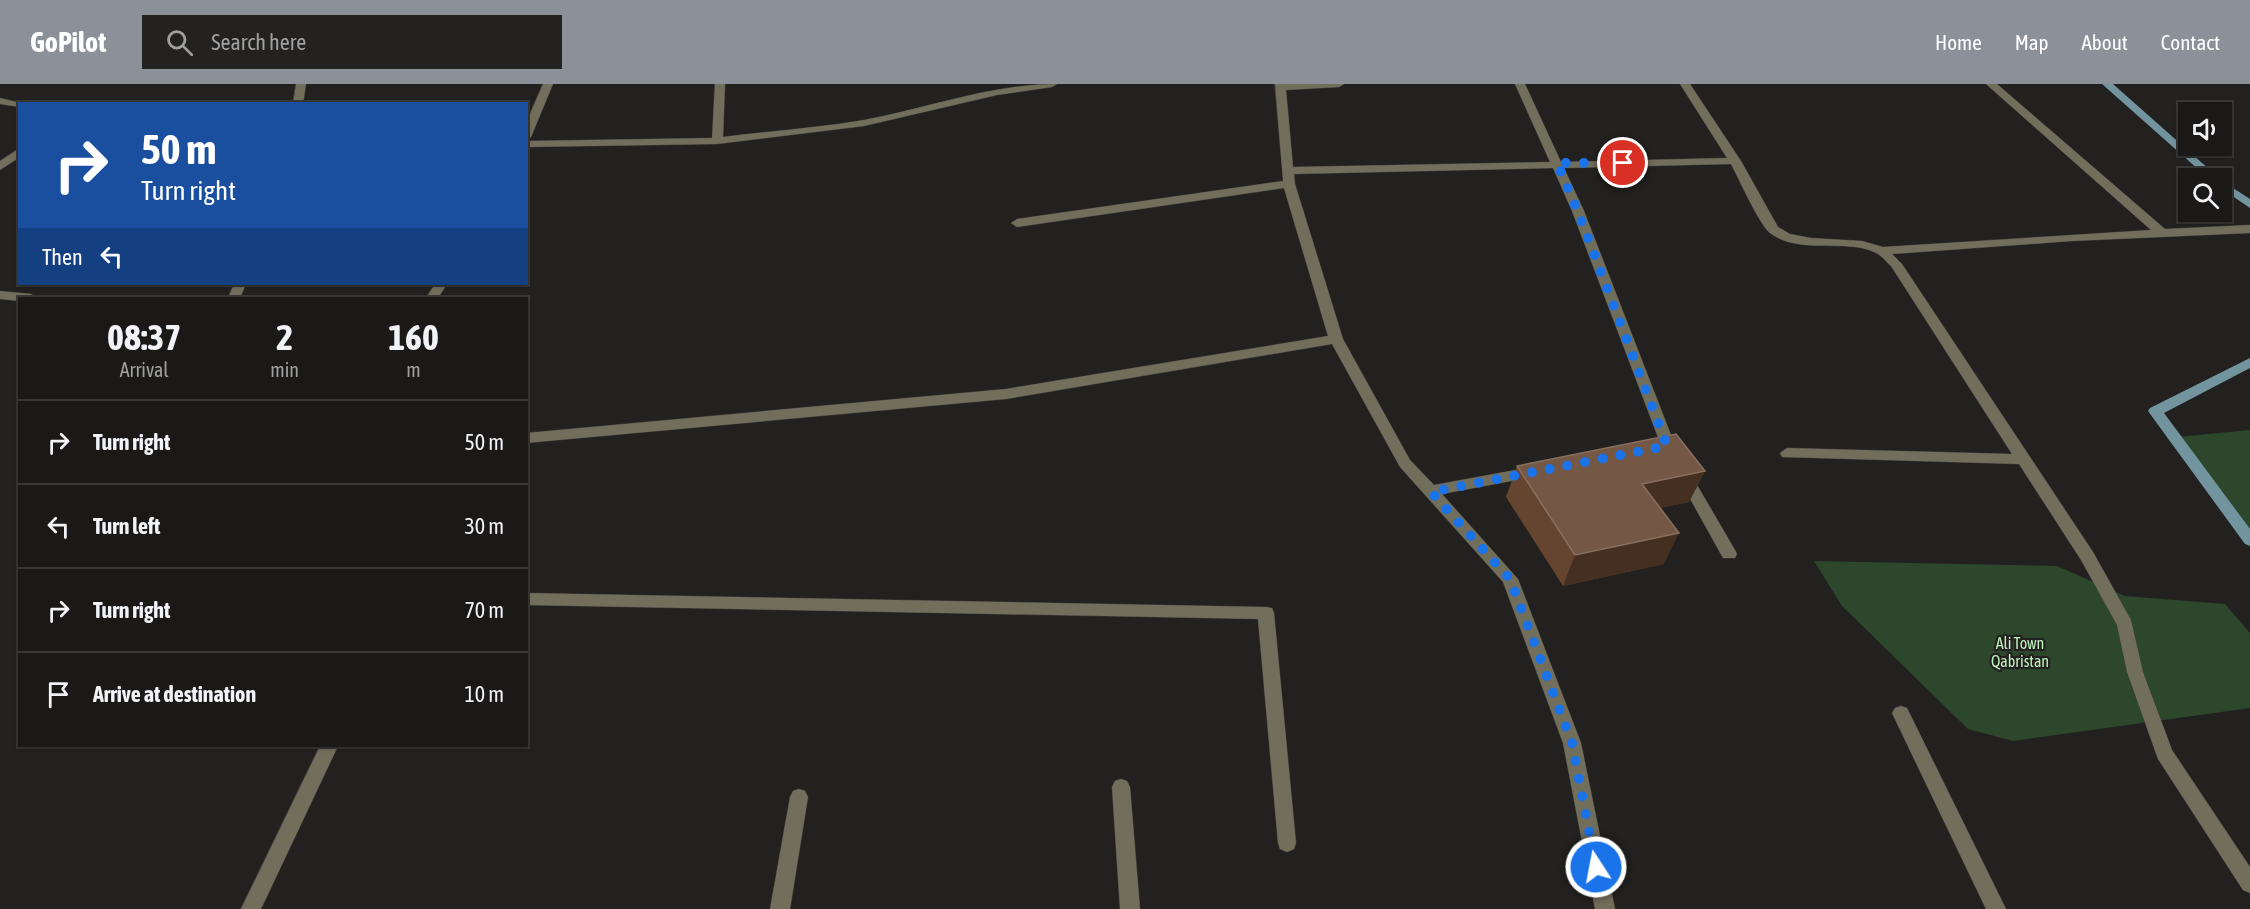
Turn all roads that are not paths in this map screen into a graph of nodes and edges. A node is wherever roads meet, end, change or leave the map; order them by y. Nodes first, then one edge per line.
1 (301, 84) edge
2 (548, 84) edge
3 (720, 84) edge
4 (1053, 84) edge
5 (1339, 84) edge
6 (1520, 84) edge
7 (1685, 84) edge
8 (1991, 84) edge
9 (1280, 86) edge
10 (995, 88) edge
11 (0, 101) edge
12 (298, 102) edge
13 (18, 104) edge
14 (528, 132) edge
15 (717, 141) junction
16 (528, 144) edge
17 (18, 153) edge
18 (1735, 161) junction
19 (1557, 163) junction
20 (0, 167) edge
21 (1289, 177) junction
22 (1017, 223) dead end
23 (2250, 229) edge
24 (2163, 234) junction
25 (1882, 251) junction
26 (0, 295) edge
27 (21, 297) edge
28 (1336, 339) junction
29 (528, 438) edge
30 (1787, 453) dead end
31 (2022, 459) junction
32 (1544, 470) edge
33 (1431, 492) junction
34 (1729, 554) dead end
35 (528, 599) edge
36 (1901, 713) dead end
37 (329, 747) edge
38 (1121, 787) dead end
39 (799, 797) dead end
40 (1287, 843) dead end
41 (2250, 885) edge
42 (251, 909) edge
43 (780, 909) edge
44 (1130, 909) edge
45 (1605, 909) edge
46 (1996, 909) edge

1 - 12 street
2 - 14 street
3 - 15 street
4 - 10 street
5 - 9 street
6 - 19 street
7 - 18 street
8 - 24 street
9 - 21 street
10 - 15 street
11 - 13 street
15 - 16 street
17 - 20 street
18 - 19 street
18 - 25 street
19 - 21 street
19 - 34 street
21 - 22 street
21 - 28 street
23 - 24 street
24 - 25 street
25 - 31 street
26 - 27 street
28 - 29 street
28 - 33 street
30 - 31 street
31 - 41 street
32 - 33 street
33 - 45 street
35 - 40 street
36 - 46 street
37 - 42 street
38 - 44 street
39 - 43 street

